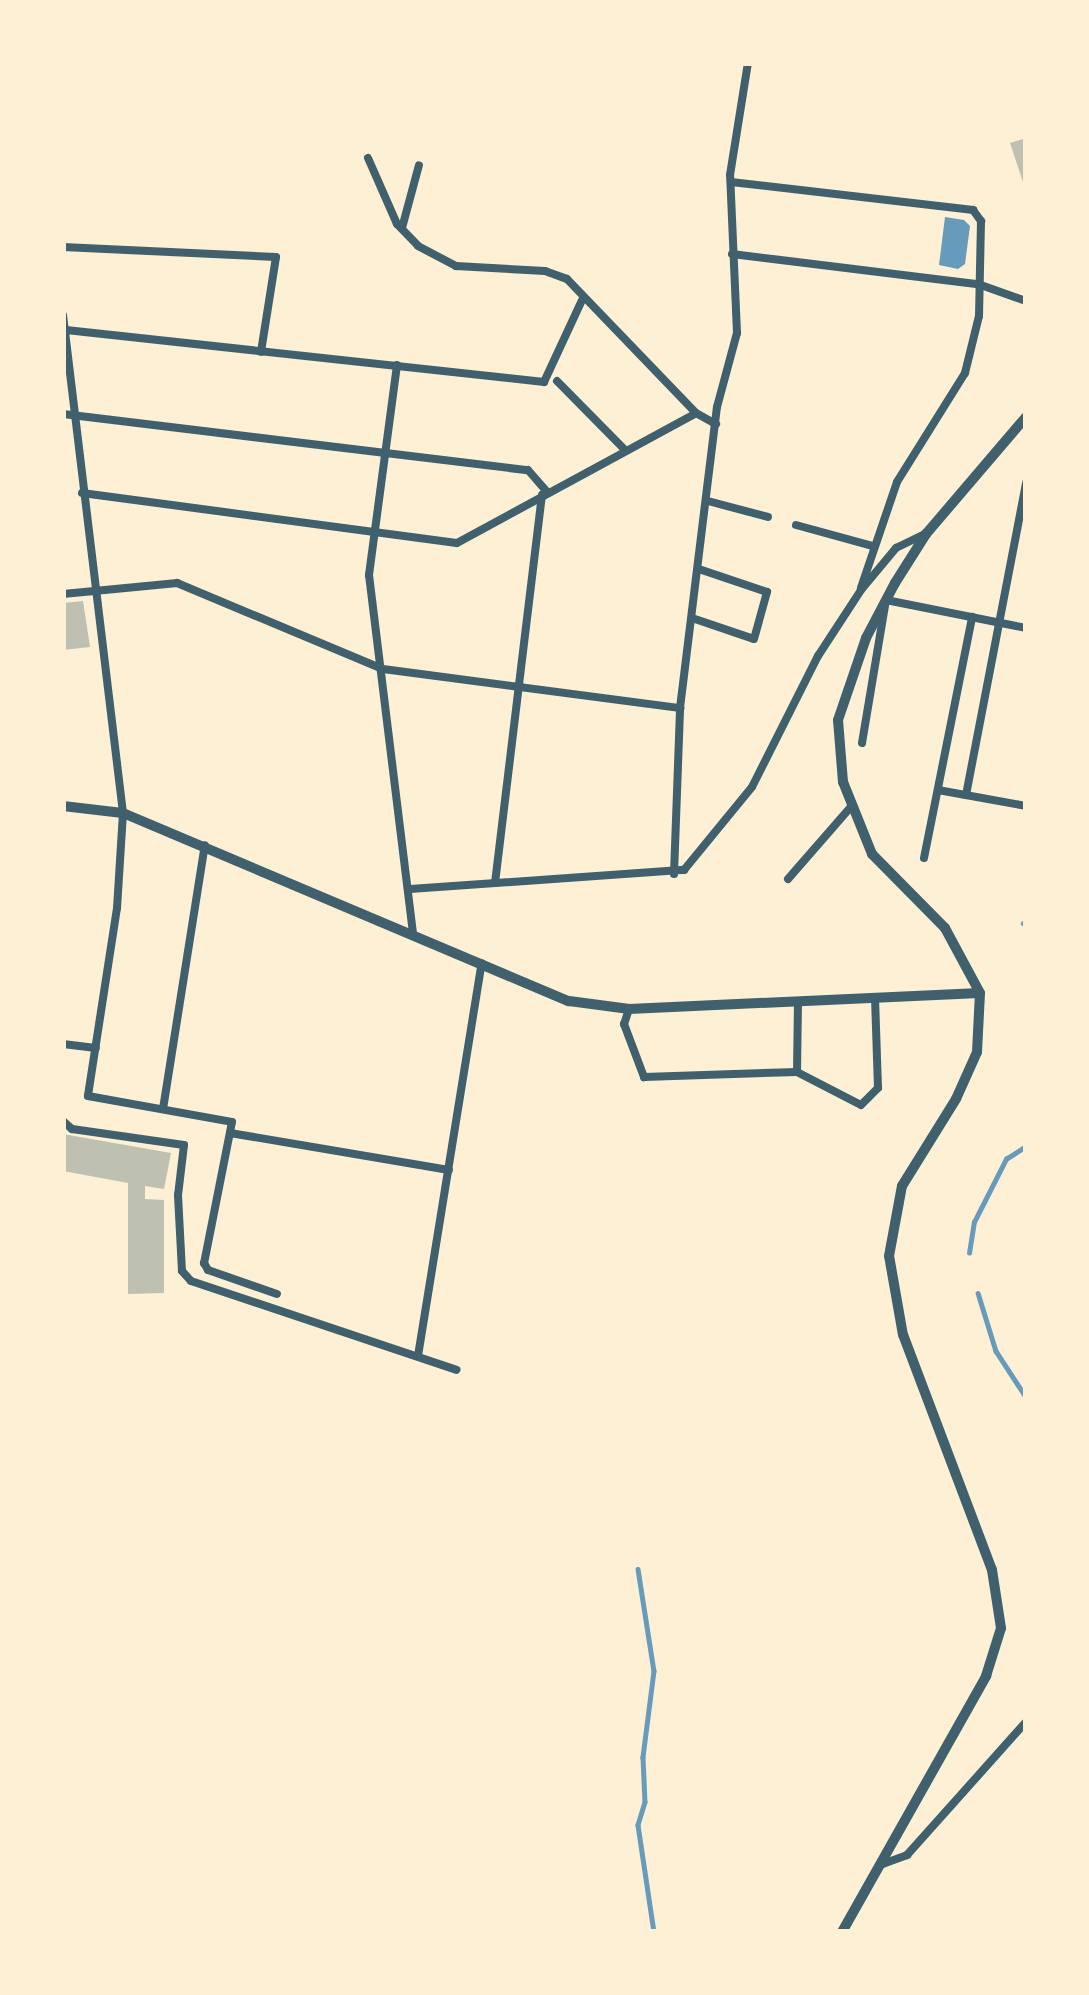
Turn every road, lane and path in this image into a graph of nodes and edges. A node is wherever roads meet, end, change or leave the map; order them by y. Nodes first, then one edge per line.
1 (748, 63) edge
2 (368, 158) dead end
3 (419, 165) dead end
4 (731, 182) junction
5 (402, 230) junction
6 (63, 247) edge
7 (731, 254) junction
8 (978, 284) junction
9 (582, 300) junction
10 (1026, 301) edge
11 (63, 315) edge
12 (66, 330) junction
13 (261, 352) junction
14 (397, 365) junction
15 (556, 381) dead end
16 (696, 413) junction
17 (68, 414) edge
18 (1026, 416) edge
19 (716, 424) junction
20 (627, 452) junction
21 (386, 453) junction
22 (1026, 483) edge
23 (82, 493) junction
24 (544, 494) junction
25 (708, 501) junction
26 (768, 518) dead end
27 (796, 525) dead end
28 (374, 531) junction
29 (926, 534) junction
30 (873, 546) junction
31 (699, 569) junction
32 (95, 588) junction
33 (861, 590) junction
34 (64, 591) edge
35 (886, 600) junction
36 (972, 617) junction
37 (692, 618) junction
38 (998, 622) junction
39 (1026, 628) edge
40 (383, 669) junction
41 (519, 687) junction
42 (680, 708) junction
43 (862, 743) dead end
44 (938, 790) junction
45 (966, 795) junction
46 (63, 806) edge
47 (1026, 806) edge
48 (850, 808) junction
49 (124, 813) junction
50 (205, 845) junction
51 (923, 858) dead end
52 (674, 874) junction
53 (788, 879) dead end
54 (496, 883) junction
55 (410, 889) junction
56 (412, 931) junction
57 (482, 963) junction
58 (980, 993) junction
59 (875, 998) junction
60 (798, 1000) junction
61 (629, 1009) junction
62 (63, 1044) edge
63 (96, 1048) junction
64 (797, 1072) junction
65 (164, 1109) junction
66 (63, 1121) edge
67 (230, 1133) junction
68 (449, 1170) junction
69 (277, 1294) dead end
70 (418, 1356) junction
71 (457, 1370) dead end
72 (1026, 1722) edge
73 (880, 1865) junction
74 (842, 1932) edge

1 - 4 street
2 - 5 street
3 - 5 street
4 - 7 street
4 - 8 street
5 - 9 street
6 - 13 street
7 - 8 street
7 - 19 street
8 - 10 street
8 - 30 street
9 - 14 street
9 - 16 street
11 - 12 street
12 - 13 street
12 - 17 street
13 - 14 street
14 - 21 street
15 - 20 street
16 - 19 street
16 - 20 street
17 - 21 street
17 - 23 street
18 - 29 street
19 - 25 street
20 - 24 street
21 - 24 street
21 - 28 street
22 - 38 street
23 - 28 street
23 - 32 street
24 - 28 street
24 - 41 street
25 - 26 street
25 - 31 street
27 - 30 street
28 - 40 street
29 - 33 street
29 - 35 street
30 - 33 street
31 - 37 street
31 - 37 street
32 - 34 street
32 - 40 street
32 - 49 street
33 - 52 street
35 - 36 street
35 - 43 street
35 - 48 street
36 - 38 street
36 - 44 street
37 - 42 street
38 - 39 street
38 - 45 street
40 - 41 street
40 - 55 street
41 - 42 street
41 - 54 street
42 - 52 street
44 - 45 street
44 - 51 street
45 - 47 street
46 - 49 street
48 - 53 street
48 - 58 street
49 - 50 street
49 - 63 street
50 - 56 street
50 - 65 street
52 - 54 street
54 - 55 street
55 - 56 street
56 - 57 street
57 - 61 street
57 - 68 street
58 - 59 street
58 - 73 street
59 - 60 street
59 - 64 street
60 - 61 street
60 - 64 street
61 - 64 street
62 - 63 street
63 - 65 street
65 - 67 street
66 - 70 street
67 - 68 street
67 - 69 street
68 - 70 street
70 - 71 street
72 - 73 street
73 - 74 street

